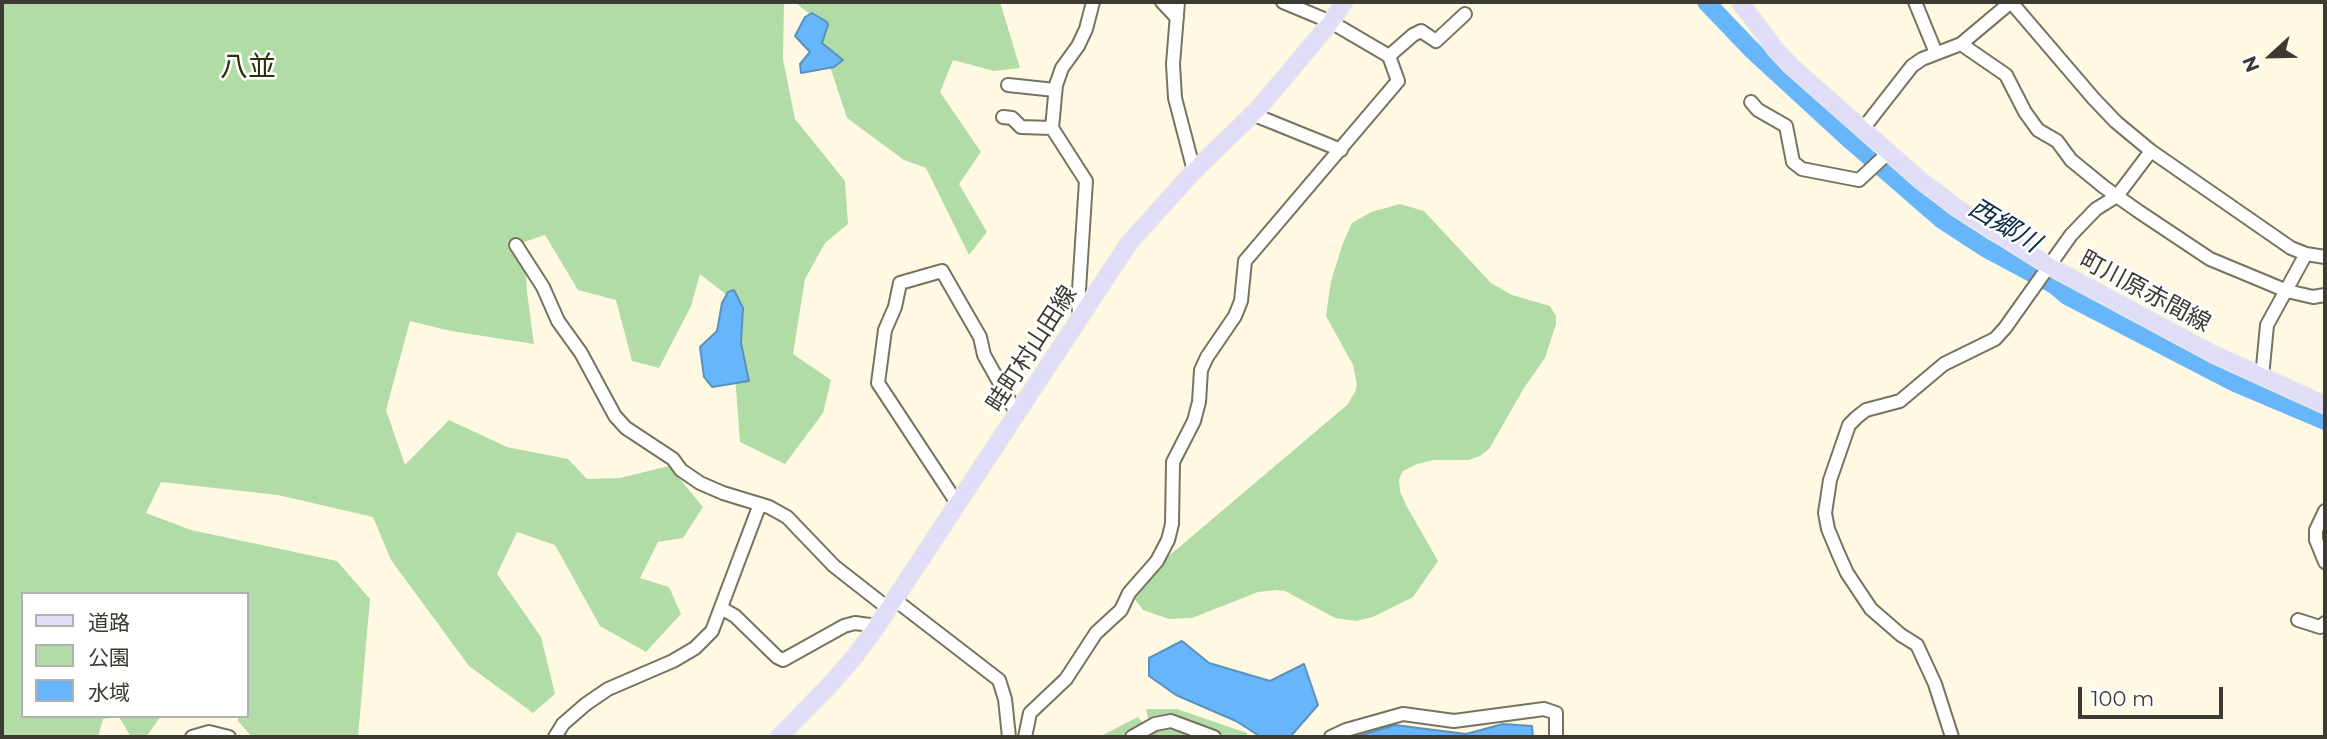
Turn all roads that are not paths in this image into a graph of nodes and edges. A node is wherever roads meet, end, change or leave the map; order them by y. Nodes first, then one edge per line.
1 (1093, 2) edge
2 (1162, 2) edge
3 (1178, 2) edge
4 (1283, 2) edge
5 (1344, 2) edge
6 (1741, 2) edge
7 (1915, 2) edge
8 (2020, 5) edge
9 (1465, 14) dead end
10 (1177, 18) junction
11 (1331, 22) junction
12 (1961, 44) junction
13 (1936, 53) junction
14 (1389, 57) junction
15 (1008, 85) dead end
16 (1055, 90) junction
17 (1751, 102) dead end
18 (1252, 114) junction
19 (1003, 117) dead end
20 (1052, 128) junction
21 (1862, 130) junction
22 (1341, 150) junction
23 (2151, 150) junction
24 (1888, 153) junction
25 (1194, 171) junction
26 (2117, 195) junction
27 (516, 245) dead end
28 (2306, 254) junction
29 (2325, 257) edge
30 (2046, 271) junction
31 (2287, 291) junction
32 (2325, 295) edge
33 (1080, 315) junction
34 (2262, 377) junction
35 (2325, 405) edge
36 (1017, 414) junction
37 (957, 503) junction
38 (760, 504) junction
39 (2325, 511) edge
40 (2325, 562) edge
41 (892, 604) junction
42 (721, 608) junction
43 (2298, 620) dead end
44 (2325, 623) edge
45 (877, 625) junction
46 (192, 737) edge
47 (229, 737) edge
48 (555, 737) edge
49 (779, 737) edge
50 (1009, 737) edge
51 (1026, 737) edge
52 (1132, 737) edge
53 (1214, 737) edge
54 (1331, 737) edge
55 (1556, 737) edge
56 (1952, 737) edge

1 - 16 street
2 - 10 street
3 - 10 street
4 - 11 street
5 - 11 main road, 畦町村山田線
6 - 21 main road, 町川原赤間線
7 - 13 street
8 - 12 street
8 - 23 street
9 - 14 street
10 - 25 street
11 - 14 street
11 - 18 main road, 畦町村山田線
12 - 13 street
12 - 26 street
13 - 21 street
14 - 22 street
15 - 16 street
16 - 20 street
17 - 24 street
18 - 22 street
18 - 25 main road, 畦町村山田線
19 - 20 street
20 - 33 street
21 - 24 main road, 町川原赤間線
22 - 51 street
23 - 26 street
23 - 28 street
24 - 30 main road, 町川原赤間線
25 - 33 main road, 畦町村山田線
26 - 30 street
26 - 31 street
27 - 38 street
28 - 29 street
28 - 31 street
30 - 34 main road, 町川原赤間線
30 - 56 street
31 - 32 street
31 - 34 street
33 - 36 main road, 畦町村山田線
34 - 35 main road, 町川原赤間線
36 - 37 main road, 畦町村山田線
36 - 37 street
37 - 41 main road, 畦町村山田線
38 - 41 street
38 - 42 street
39 - 40 street
41 - 45 main road, 畦町村山田線
41 - 50 street
42 - 45 street
42 - 48 street
43 - 44 street
45 - 49 main road, 畦町村山田線
46 - 47 street
52 - 53 street
54 - 55 street

